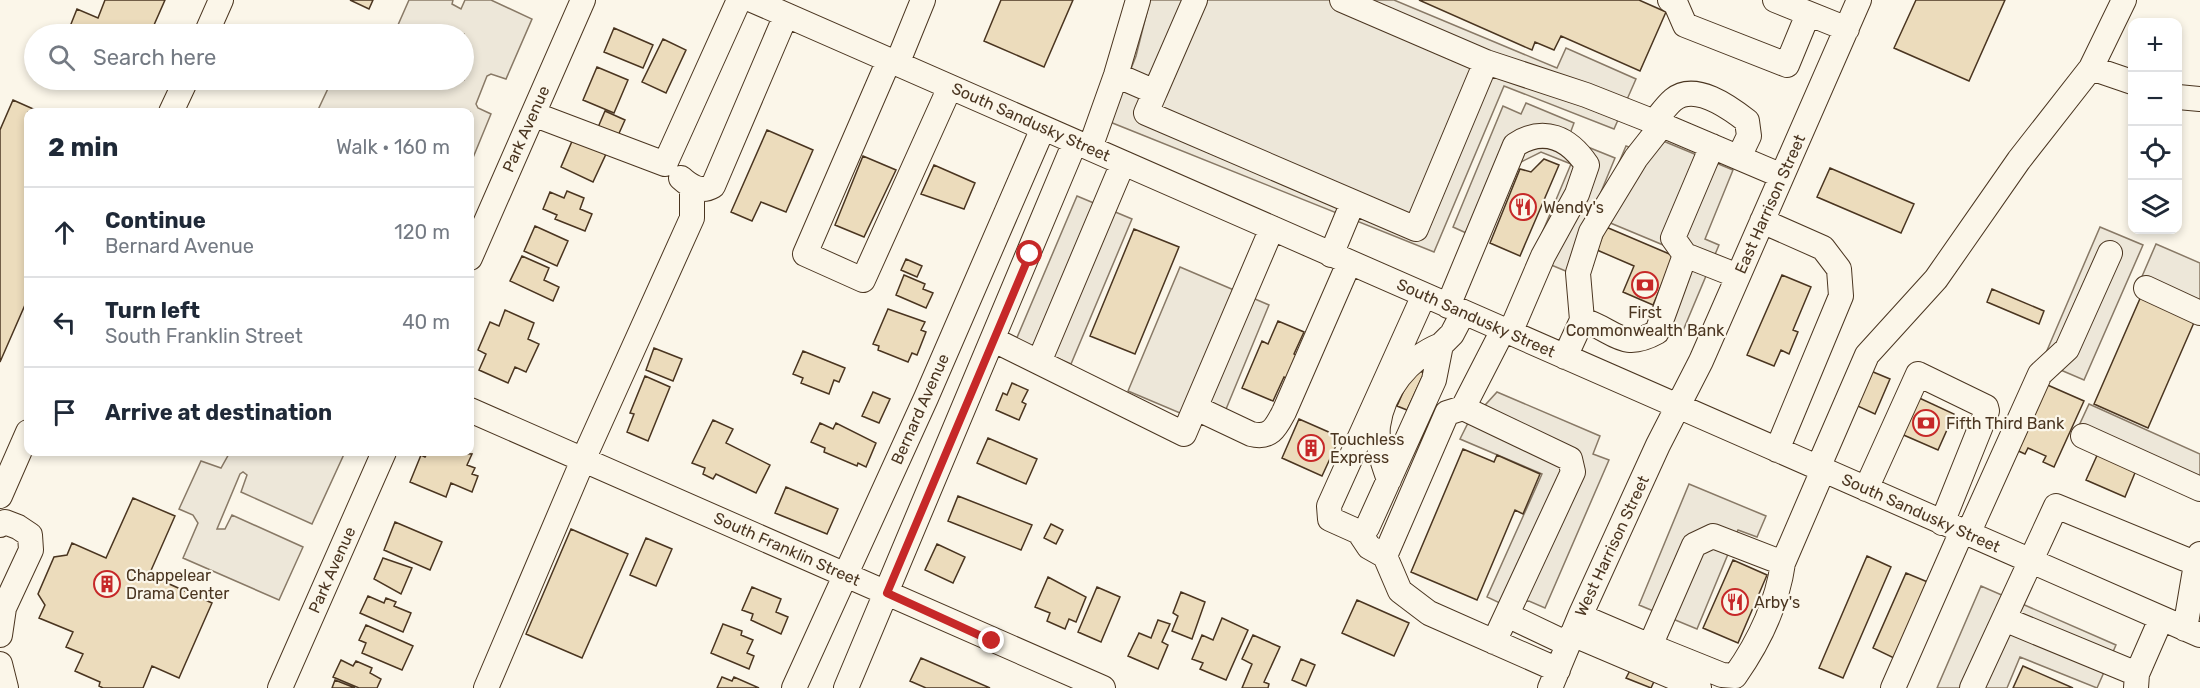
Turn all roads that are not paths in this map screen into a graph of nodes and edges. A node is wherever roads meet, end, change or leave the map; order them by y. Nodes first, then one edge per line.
1 (221, 0) edge
2 (583, 0) edge
3 (739, 0) edge
4 (752, 0) edge
5 (923, 0) edge
6 (1138, 0) edge
7 (1195, 0) edge
8 (1342, 0) edge
9 (1670, 0) edge
10 (1775, 0) edge
11 (1859, 0) edge
12 (2124, 0) edge
13 (1808, 14) junction
14 (786, 15) junction
15 (210, 24) edge
16 (1847, 29) junction
17 (893, 62) junction
18 (1486, 62) junction
19 (2091, 68) junction
20 (1116, 75) junction
21 (2128, 80) edge
22 (951, 87) junction
23 (181, 90) edge
24 (1155, 92) junction
25 (2182, 97) edge
26 (2200, 99) edge
27 (173, 108) edge
28 (533, 114) junction
29 (1658, 124) junction
30 (1044, 128) junction
31 (1082, 145) junction
32 (1712, 146) junction
33 (1738, 157) junction
34 (1122, 163) junction
35 (665, 164) junction
36 (1782, 176) junction
37 (692, 188) junction
38 (1353, 202) junction
39 (1762, 221) junction
40 (1272, 228) junction
41 (474, 249) edge
42 (2110, 254) dead end
43 (1685, 255) junction
44 (1340, 259) junction
45 (1738, 276) junction
46 (2146, 288) dead end
47 (1424, 295) junction
48 (1455, 309) junction
49 (2200, 313) edge
50 (1582, 320) junction
51 (1507, 332) junction
52 (994, 340) junction
53 (1441, 345) junction
54 (1565, 357) junction
55 (1039, 362) junction
56 (1678, 407) junction
57 (1196, 408) junction
58 (1455, 410) junction
59 (474, 412) edge
60 (2083, 436) dead end
61 (24, 441) edge
62 (1777, 450) junction
63 (382, 456) edge
64 (583, 460) junction
65 (1820, 469) junction
66 (1389, 480) junction
67 (1866, 489) junction
68 (2200, 489) edge
69 (0, 496) edge
70 (0, 525) edge
71 (1958, 529) junction
72 (1359, 532) junction
73 (1384, 556) junction
74 (2193, 557) edge
75 (2031, 561) junction
76 (1783, 563) junction
77 (845, 574) junction
78 (887, 593) junction
79 (1506, 615) junction
80 (2004, 619) junction
81 (2162, 619) junction
82 (2195, 626) edge
83 (1573, 631) junction
84 (0, 635) edge
85 (1494, 642) junction
86 (1650, 646) junction
87 (0, 664) edge
88 (1554, 679) edge
89 (2137, 681) edge
90 (6, 688) edge
91 (280, 688) edge
92 (486, 688) edge
93 (794, 688) edge
94 (846, 688) edge
95 (1103, 688) edge
96 (1699, 688) edge
97 (1893, 688) edge
98 (1972, 688) edge

1 - 15 street
2 - 28 street, Park Avenue
3 - 35 street
4 - 14 street, South Sandusky Street
5 - 17 street
6 - 20 street
7 - 24 street
8 - 18 street
9 - 13 street
10 - 13 street
11 - 16 street, East Harrison Street
12 - 19 street
13 - 16 street
14 - 17 street, South Sandusky Street
14 - 37 street
16 - 36 street, East Harrison Street
17 - 22 street, South Sandusky Street
17 - 22 street
18 - 29 street
18 - 38 street
19 - 21 street
19 - 65 street
20 - 24 street
20 - 31 street
22 - 30 street, South Sandusky Street
23 - 27 street
24 - 38 street
25 - 26 street
28 - 35 street
28 - 41 street, Park Avenue
29 - 32 street
29 - 33 street
29 - 50 street
30 - 31 street, South Sandusky Street
30 - 77 street, Bernard Avenue
31 - 34 street, South Sandusky Street
31 - 52 street
32 - 33 street
32 - 43 street
33 - 36 street
34 - 40 street, South Sandusky Street
34 - 55 street
35 - 37 street
36 - 39 street, East Harrison Street
37 - 64 street
38 - 44 street
39 - 45 street, East Harrison Street
39 - 62 street
40 - 44 street, South Sandusky Street
40 - 57 street
42 - 71 street
43 - 45 street
43 - 50 street
44 - 47 street, South Sandusky Street
44 - 57 street
45 - 56 street, East Harrison Street
46 - 49 street
47 - 48 street, South Sandusky Street
47 - 72 street
48 - 51 street, South Sandusky Street
48 - 51 street
48 - 53 street
50 - 54 street
51 - 54 street, South Sandusky Street
51 - 58 street
52 - 55 street
52 - 78 street
53 - 66 street
53 - 66 street
54 - 56 street, South Sandusky Street
55 - 57 street
56 - 62 street, South Sandusky Street
56 - 83 street, West Harrison Street
58 - 73 street
58 - 79 street
59 - 64 street, South Franklin Street
60 - 68 street
61 - 69 street
62 - 65 street, South Sandusky Street
63 - 91 street, Park Avenue
64 - 77 street, South Franklin Street
64 - 92 street
65 - 67 street, South Sandusky Street
65 - 76 street
66 - 72 street
67 - 71 street, South Sandusky Street
67 - 71 street
70 - 84 street
71 - 75 street, South Sandusky Street
71 - 97 street
72 - 73 street
73 - 85 street
74 - 75 street
74 - 82 street
75 - 80 street
75 - 81 street, South Sandusky Street
76 - 86 street
76 - 86 street
77 - 78 street, South Franklin Street
77 - 93 street, Bernard Avenue
78 - 94 street
78 - 95 street, South Franklin Street
79 - 83 street
79 - 85 street
80 - 89 street
80 - 98 street
81 - 82 street, South Sandusky Street
81 - 89 street
83 - 86 street
83 - 88 street, West Harrison Street
83 - 96 street
85 - 88 street
87 - 90 street

